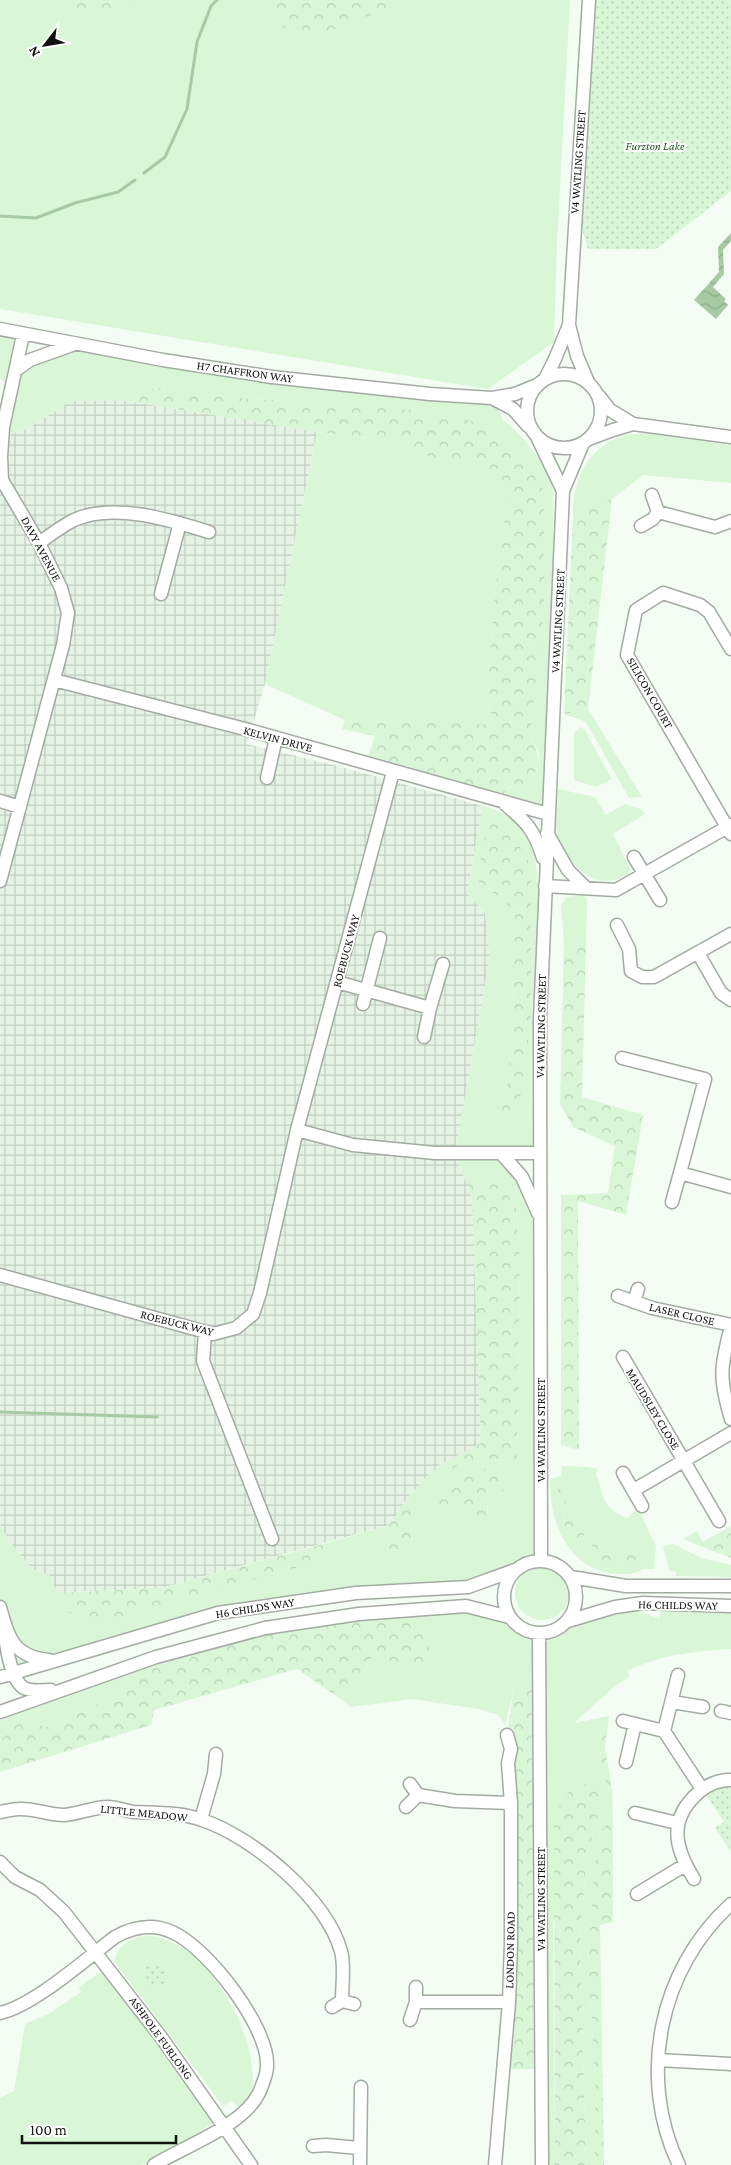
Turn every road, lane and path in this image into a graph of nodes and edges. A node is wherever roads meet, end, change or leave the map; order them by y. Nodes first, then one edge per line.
1 (589, 0) edge
2 (569, 325) junction
3 (0, 330) edge
4 (24, 335) junction
5 (74, 344) junction
6 (16, 370) junction
7 (541, 382) junction
8 (588, 382) junction
9 (597, 394) junction
10 (492, 398) junction
11 (633, 424) junction
12 (535, 435) junction
13 (731, 437) edge
14 (585, 442) junction
15 (563, 491) junction
16 (652, 495) dead end
17 (658, 512) junction
18 (731, 521) edge
19 (180, 523) junction
20 (641, 526) dead end
21 (210, 532) dead end
22 (39, 543) junction
23 (161, 594) dead end
24 (731, 649) edge
25 (54, 680) junction
26 (276, 738) junction
27 (393, 772) junction
28 (267, 778) dead end
29 (0, 801) edge
30 (502, 801) junction
31 (20, 807) junction
32 (548, 814) junction
33 (730, 829) edge
34 (547, 833) junction
35 (634, 858) dead end
36 (546, 867) junction
37 (645, 875) junction
38 (0, 881) edge
39 (545, 886) junction
40 (586, 888) junction
41 (661, 900) dead end
42 (618, 925) dead end
43 (731, 934) edge
44 (380, 938) dead end
45 (698, 953) junction
46 (443, 964) dead end
47 (337, 982) junction
48 (366, 990) junction
49 (731, 1000) edge
50 (364, 1004) dead end
51 (430, 1008) junction
52 (424, 1037) dead end
53 (622, 1058) dead end
54 (298, 1130) junction
55 (501, 1153) junction
56 (540, 1153) junction
57 (680, 1172) junction
58 (731, 1187) edge
59 (672, 1202) dead end
60 (540, 1218) junction
61 (0, 1275) edge
62 (638, 1289) dead end
63 (618, 1296) dead end
64 (634, 1302) junction
65 (731, 1326) edge
66 (205, 1332) junction
67 (623, 1357) dead end
68 (731, 1419) edge
69 (731, 1433) edge
70 (684, 1460) junction
71 (623, 1473) dead end
72 (634, 1490) junction
73 (642, 1506) dead end
74 (719, 1521) dead end
75 (272, 1539) dead end
76 (541, 1560) junction
77 (515, 1570) junction
78 (571, 1577) junction
79 (731, 1586) edge
80 (731, 1606) edge
81 (0, 1607) edge
82 (509, 1617) junction
83 (568, 1621) junction
84 (4, 1622) junction
85 (539, 1634) junction
86 (3, 1647) edge
87 (53, 1660) junction
88 (14, 1673) junction
89 (678, 1675) dead end
90 (0, 1677) edge
91 (65, 1689) junction
92 (27, 1702) junction
93 (672, 1702) junction
94 (703, 1707) dead end
95 (0, 1712) edge
96 (0, 1721) edge
97 (664, 1731) junction
98 (507, 1735) dead end
99 (216, 1754) dead end
100 (626, 1762) dead end
101 (731, 1780) edge
102 (410, 1784) dead end
103 (702, 1789) junction
104 (418, 1795) junction
105 (511, 1803) junction
106 (406, 1807) dead end
107 (0, 1812) edge
108 (635, 1813) dead end
109 (201, 1819) junction
110 (677, 1823) junction
111 (686, 1865) junction
112 (1, 1867) edge
113 (694, 1879) dead end
114 (637, 1894) dead end
115 (731, 1904) edge
116 (96, 1952) junction
117 (416, 1987) dead end
118 (416, 2002) junction
119 (509, 2002) junction
120 (343, 2004) dead end
121 (0, 2013) edge
122 (410, 2020) dead end
123 (658, 2060) junction
124 (731, 2064) edge
125 (361, 2087) dead end
126 (224, 2126) junction
127 (313, 2146) dead end
128 (359, 2148) junction
129 (154, 2165) edge
130 (251, 2165) edge
131 (360, 2165) edge
132 (495, 2165) edge
133 (542, 2165) edge
134 (679, 2165) edge

1 - 2 street, V4 WATLING STREET
2 - 7 street, V4 WATLING STREET
2 - 8 street, V4 WATLING STREET
3 - 4 street, H7 CHAFFRON WAY
4 - 5 street, H7 CHAFFRON WAY
4 - 6 street, DAVY AVENUE
5 - 6 street
5 - 10 street, H7 CHAFFRON WAY
6 - 22 street, DAVY AVENUE
7 - 8 street
7 - 10 street, H7 CHAFFRON WAY
7 - 12 street
8 - 9 street
9 - 11 street
9 - 14 street
10 - 12 street, H7 CHAFFRON WAY
11 - 13 street
11 - 14 street
12 - 14 street
12 - 15 street, V4 WATLING STREET
14 - 15 street, V4 WATLING STREET
15 - 32 street, V4 WATLING STREET
16 - 17 street
17 - 18 street
17 - 20 street
19 - 21 street
19 - 22 street
19 - 23 street
22 - 25 street, DAVY AVENUE
24 - 33 street, SILICON COURT
25 - 26 street, KELVIN DRIVE
25 - 31 street, DAVY AVENUE
26 - 27 street, KELVIN DRIVE
26 - 28 street
27 - 30 street, KELVIN DRIVE
27 - 47 street, ROEBUCK WAY
29 - 31 street
30 - 32 street, KELVIN DRIVE
30 - 36 street, KELVIN DRIVE
31 - 38 street, DAVY AVENUE
32 - 34 street, V4 WATLING STREET
33 - 37 street
34 - 36 street, V4 WATLING STREET
34 - 40 street
35 - 37 street
36 - 39 street, V4 WATLING STREET
37 - 40 street
37 - 41 street
39 - 40 street
39 - 56 street, V4 WATLING STREET
42 - 45 street
43 - 45 street
44 - 48 street
45 - 49 street
46 - 51 street
47 - 48 street
47 - 54 street, ROEBUCK WAY
48 - 50 street
48 - 51 street
51 - 52 street
53 - 57 street
54 - 55 street
54 - 66 street, ROEBUCK WAY
55 - 56 street
55 - 60 street
56 - 60 street, V4 WATLING STREET
57 - 58 street
57 - 59 street
60 - 76 street, V4 WATLING STREET
61 - 66 street, ROEBUCK WAY
62 - 64 street, LASER CLOSE
63 - 64 street, LASER CLOSE
64 - 65 street, LASER CLOSE
65 - 68 street
66 - 75 street
67 - 70 street, MAUDSLEY CLOSE
69 - 70 street, MAUDSLEY CLOSE
70 - 72 street, MAUDSLEY CLOSE
70 - 74 street, MAUDSLEY CLOSE
71 - 72 street
72 - 73 street
76 - 77 street
76 - 78 street
77 - 82 street
77 - 87 street, H6 CHILDS WAY
78 - 79 street, H6 CHILDS WAY
78 - 83 street
80 - 83 street, H6 CHILDS WAY
81 - 84 street
82 - 85 street
82 - 91 street, H6 CHILDS WAY
83 - 85 street
84 - 86 street
84 - 87 street
85 - 133 street, V4 WATLING STREET
86 - 88 street
87 - 88 street, H6 CHILDS WAY
88 - 90 street, H6 CHILDS WAY
88 - 91 street
89 - 93 street
91 - 92 street, H6 CHILDS WAY
92 - 95 street, H6 CHILDS WAY
92 - 96 street
93 - 94 street
93 - 97 street
97 - 100 street
97 - 103 street
98 - 105 street, LONDON ROAD
99 - 109 street, LITTLE MEADOW
101 - 103 street
102 - 104 street
103 - 110 street
104 - 105 street
104 - 106 street
105 - 119 street, LONDON ROAD
107 - 109 street, LITTLE MEADOW
108 - 110 street
109 - 120 street, LITTLE MEADOW
110 - 111 street
111 - 113 street
111 - 114 street
112 - 116 street, ASHPOLE FURLONG
115 - 123 street
116 - 121 street
116 - 126 street, ASHPOLE FURLONG
116 - 126 street
117 - 118 street
118 - 119 street
118 - 122 street
119 - 132 street, LONDON ROAD
123 - 124 street
123 - 134 street
125 - 128 street
126 - 129 street
126 - 130 street, ASHPOLE FURLONG
127 - 128 street
128 - 131 street

